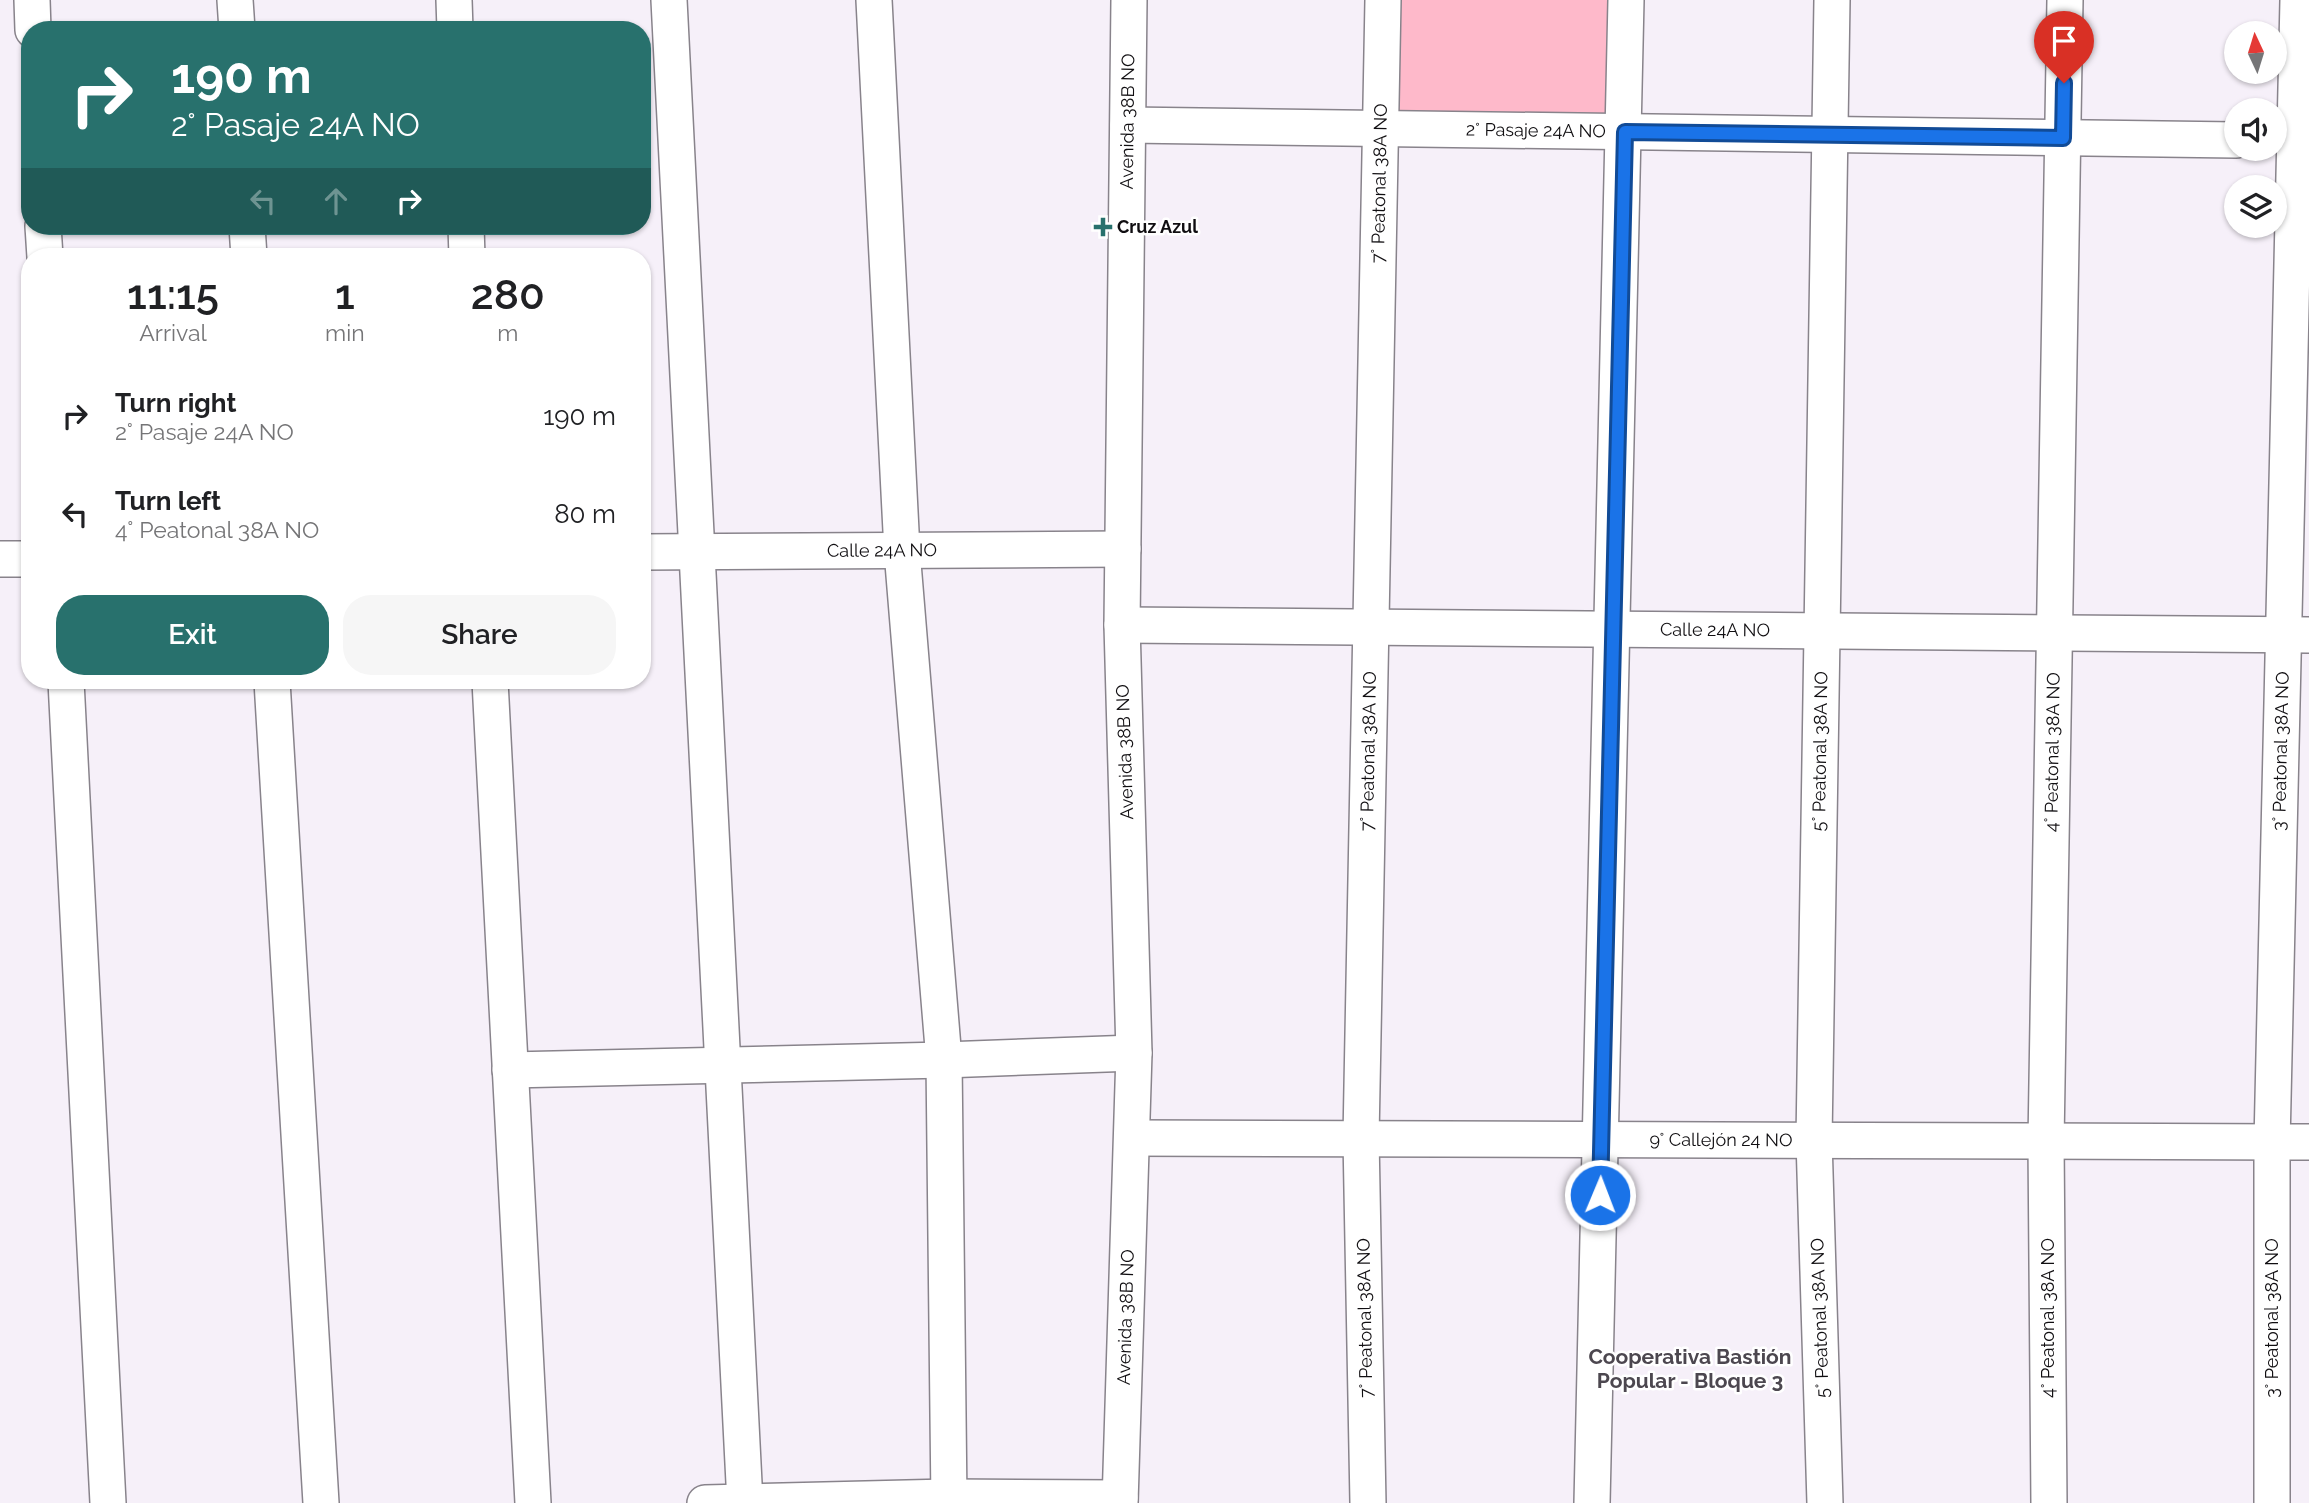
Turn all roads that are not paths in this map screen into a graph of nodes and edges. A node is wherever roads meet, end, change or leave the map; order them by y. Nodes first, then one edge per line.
1 (32, 0) edge
2 (235, 0) edge
3 (454, 0) edge
4 (669, 0) edge
5 (874, 0) edge
6 (1129, 0) edge
7 (1383, 0) edge
8 (1626, 0) edge
9 (1832, 0) edge
10 (2065, 0) edge
11 (2298, 0) edge
12 (33, 21) edge
13 (236, 21) edge
14 (455, 21) edge
15 (1128, 125) junction
16 (1381, 128) junction
17 (1625, 132) junction
18 (1830, 134) junction
19 (2063, 138) junction
20 (2224, 140) edge
21 (2293, 141) edge
22 (1123, 549) junction
23 (698, 551) junction
24 (902, 551) junction
25 (651, 552) edge
26 (0, 559) edge
27 (21, 559) edge
28 (1122, 625) junction
29 (1371, 627) junction
30 (1613, 629) junction
31 (1823, 631) junction
32 (2055, 633) junction
33 (2297, 635) edge
34 (66, 689) edge
35 (272, 689) edge
36 (490, 689) edge
37 (1134, 1053) junction
38 (944, 1060) junction
39 (724, 1063) junction
40 (510, 1070) junction
41 (1133, 1138) junction
42 (1362, 1138) junction
43 (1602, 1139) junction
44 (1814, 1140) junction
45 (2046, 1142) junction
46 (2309, 1142) edge
47 (2272, 1143) junction
48 (948, 1500) edge
49 (1119, 1501) edge
50 (745, 1502) edge
51 (108, 1503) edge
52 (321, 1503) edge
53 (533, 1503) edge
54 (705, 1503) edge
55 (1368, 1503) edge
56 (1592, 1503) edge
57 (1825, 1503) edge
58 (2049, 1503) edge
59 (2272, 1503) edge

1 - 12 street
2 - 13 street
3 - 14 street
4 - 23 street
5 - 24 street
6 - 15 street, Avenida 38B NO
7 - 16 street, 7° Peatonal 38A NO
8 - 17 street
9 - 18 street, 5° Peatonal 38A NO
10 - 19 street, 4° Peatonal 38A NO
11 - 21 street, 3° Peatonal 38A NO
15 - 16 street, 2° Pasaje 24A NO
15 - 22 street, Avenida 38B NO
16 - 17 street, 2° Pasaje 24A NO
16 - 29 street, 7° Peatonal 38A NO
17 - 18 street, 2° Pasaje 24A NO
17 - 30 street
18 - 19 street, 2° Pasaje 24A NO
18 - 31 street, 5° Peatonal 38A NO
19 - 20 street, 2° Pasaje 24A NO
19 - 32 street, 4° Peatonal 38A NO
21 - 33 street, 3° Peatonal 38A NO
22 - 24 street, Calle 24A NO
22 - 28 street, Avenida 38B NO
23 - 24 street, Calle 24A NO
23 - 25 street, Calle 24A NO
23 - 39 street
24 - 38 street
26 - 27 street
28 - 29 street, Calle 24A NO
28 - 37 street, Avenida 38B NO
29 - 30 street, Calle 24A NO
29 - 42 street, 7° Peatonal 38A NO
30 - 31 street, Calle 24A NO
30 - 43 street
31 - 32 street, Calle 24A NO
31 - 44 street, 5° Peatonal 38A NO
32 - 33 street, Calle 24A NO
32 - 45 street, 4° Peatonal 38A NO
33 - 47 street, 3° Peatonal 38A NO
34 - 51 street
35 - 52 street
36 - 40 street
37 - 38 street
37 - 41 street, Avenida 38B NO
38 - 39 street
38 - 48 street
39 - 40 street
39 - 50 street
40 - 53 street
41 - 42 street, 9° Callejón 24 NO
41 - 49 street, Avenida 38B NO
42 - 43 street, 9° Callejón 24 NO
42 - 55 street, 7° Peatonal 38A NO
43 - 44 street, 9° Callejón 24 NO
43 - 56 street
44 - 45 street, 9° Callejón 24 NO
44 - 57 street, 5° Peatonal 38A NO
45 - 47 street, 9° Callejón 24 NO
45 - 58 street, 4° Peatonal 38A NO
46 - 47 street, 9° Callejón 24 NO
47 - 59 street, 3° Peatonal 38A NO
48 - 49 street
48 - 50 street
50 - 54 street

